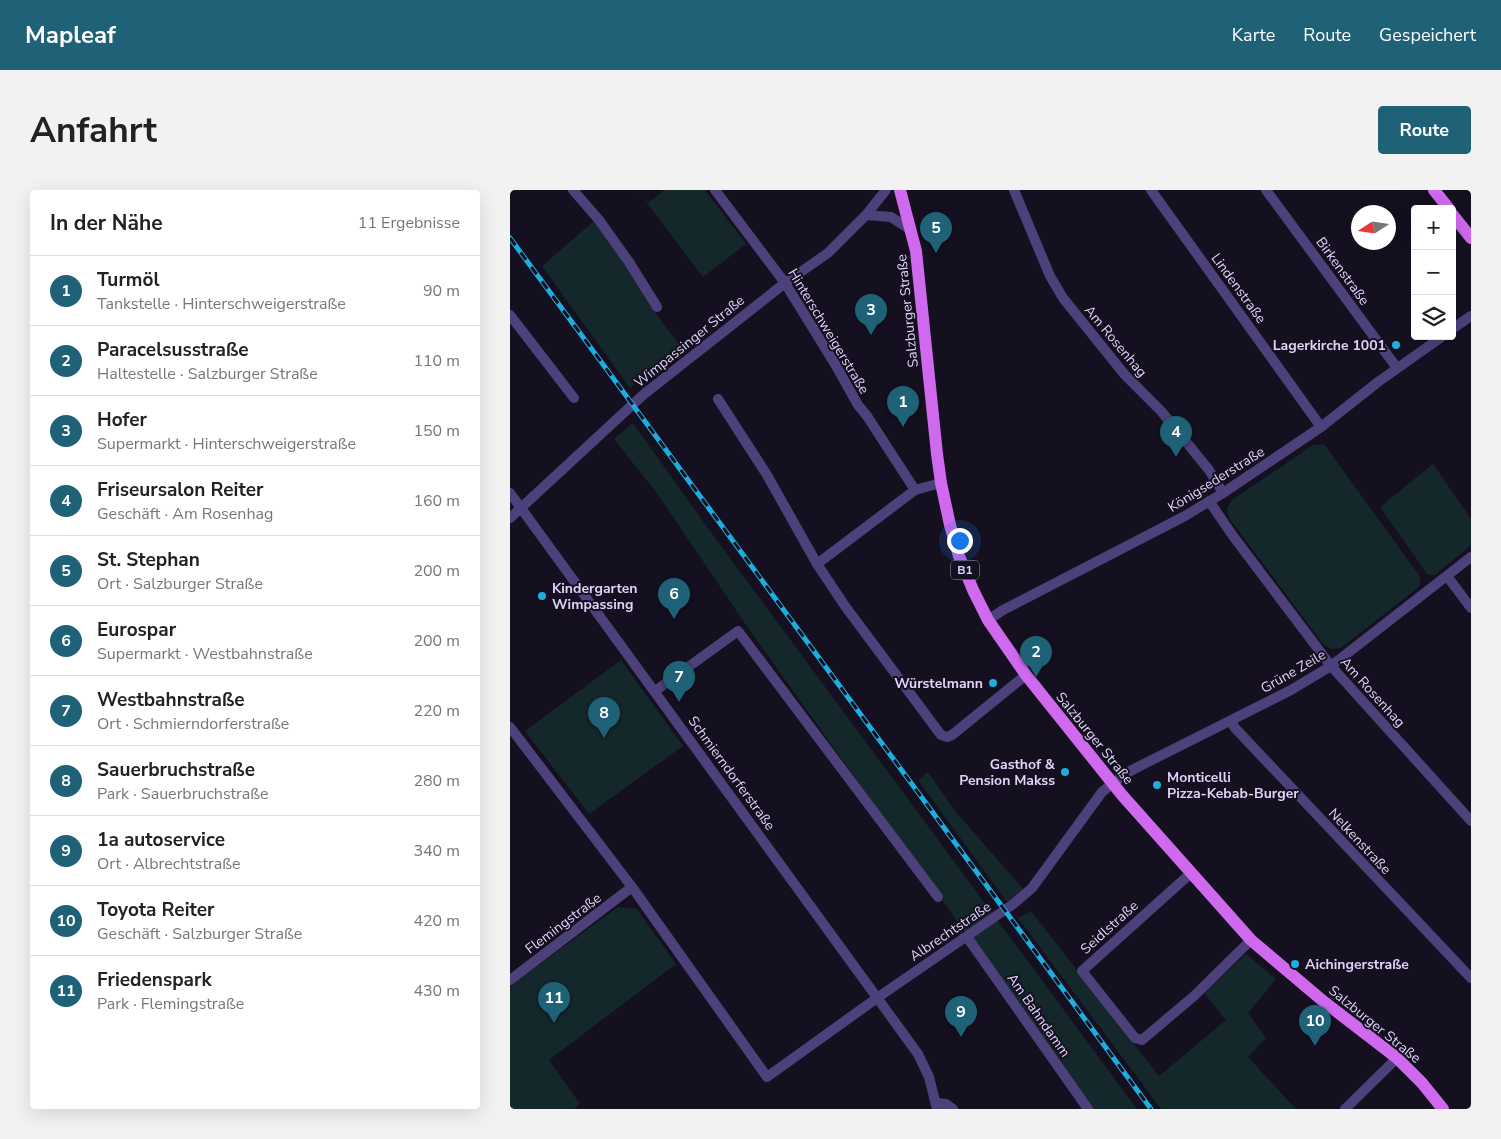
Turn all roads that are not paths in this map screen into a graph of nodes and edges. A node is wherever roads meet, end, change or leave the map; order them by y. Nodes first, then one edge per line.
1 (573, 190) edge
2 (716, 190) edge
3 (886, 190) edge
4 (900, 190) edge
5 (1014, 190) edge
6 (1151, 190) edge
7 (1266, 190) edge
8 (1434, 190) edge
9 (1446, 205) edge
10 (866, 214) junction
11 (1456, 219) edge
12 (911, 230) junction
13 (1471, 238) edge
14 (785, 283) junction
15 (657, 307) dead end
16 (510, 314) edge
17 (1471, 316) edge
18 (1456, 326) edge
19 (1436, 340) edge
20 (1397, 368) junction
21 (574, 398) dead end
22 (718, 399) dead end
23 (1321, 427) junction
24 (941, 484) junction
25 (915, 490) junction
26 (510, 493) edge
27 (1223, 493) junction
28 (1209, 501) junction
29 (522, 508) junction
30 (510, 518) edge
31 (1471, 557) edge
32 (817, 564) junction
33 (1447, 576) junction
34 (1471, 608) edge
35 (988, 620) junction
36 (1331, 666) junction
37 (1026, 675) junction
38 (655, 691) junction
39 (1231, 721) junction
40 (510, 727) edge
41 (1113, 783) junction
42 (1471, 821) edge
43 (1191, 873) junction
44 (632, 887) junction
45 (938, 897) dead end
46 (967, 936) junction
47 (1251, 940) junction
48 (1471, 978) edge
49 (510, 980) edge
50 (877, 998) junction
51 (1397, 1058) junction
52 (937, 1106) edge
53 (953, 1109) edge
54 (1088, 1109) edge
55 (1345, 1109) edge
56 (1443, 1109) edge

1 - 15 street
2 - 14 street, Hinterschweigerstraße
3 - 10 street, Wimpassinger Straße
4 - 12 main road, Salzburger Straße / B1
5 - 27 street, Am Rosenhag
6 - 23 street, Lindenstraße
7 - 20 street, Birkenstraße
8 - 9 main road
10 - 12 street
10 - 14 street, Wimpassinger Straße
11 - 13 main road
12 - 24 main road, Salzburger Straße / B1
14 - 25 street, Hinterschweigerstraße
14 - 29 street, Wimpassinger Straße
16 - 21 street
17 - 18 street
19 - 20 street, Königsederstraße
20 - 23 street, Königsederstraße
22 - 32 street
23 - 27 street, Königsederstraße
24 - 25 street
24 - 35 main road, Salzburger Straße / B1
25 - 32 street
26 - 29 street, Schmierndorferstraße
27 - 28 street, Königsederstraße
28 - 35 street, Königsederstraße
28 - 36 street, Am Rosenhag
29 - 30 street, Wimpassinger Straße
29 - 38 street, Schmierndorferstraße
31 - 33 street, Grüne Zeile
32 - 37 street
33 - 34 street
33 - 36 street, Grüne Zeile
35 - 37 main road, Salzburger Straße / B1
36 - 39 street, Grüne Zeile
36 - 42 street, Am Rosenhag
37 - 41 main road, Salzburger Straße / B1
38 - 45 street
38 - 50 street, Schmierndorferstraße
39 - 41 street, Grüne Zeile
39 - 48 street, Nelkenstraße
40 - 44 street
41 - 43 main road, Salzburger Straße / B1
41 - 46 street, Albrechtstraße
43 - 47 main road, Salzburger Straße / B1
43 - 47 street, Seidlstraße
44 - 49 street, Flemingstraße
44 - 50 street, Albrechtstraße
46 - 50 street, Albrechtstraße
46 - 54 street, Am Bahndamm
47 - 51 main road, Salzburger Straße / B1
50 - 52 street
51 - 55 street
51 - 56 main road, Salzburger Straße / B1
52 - 53 street

